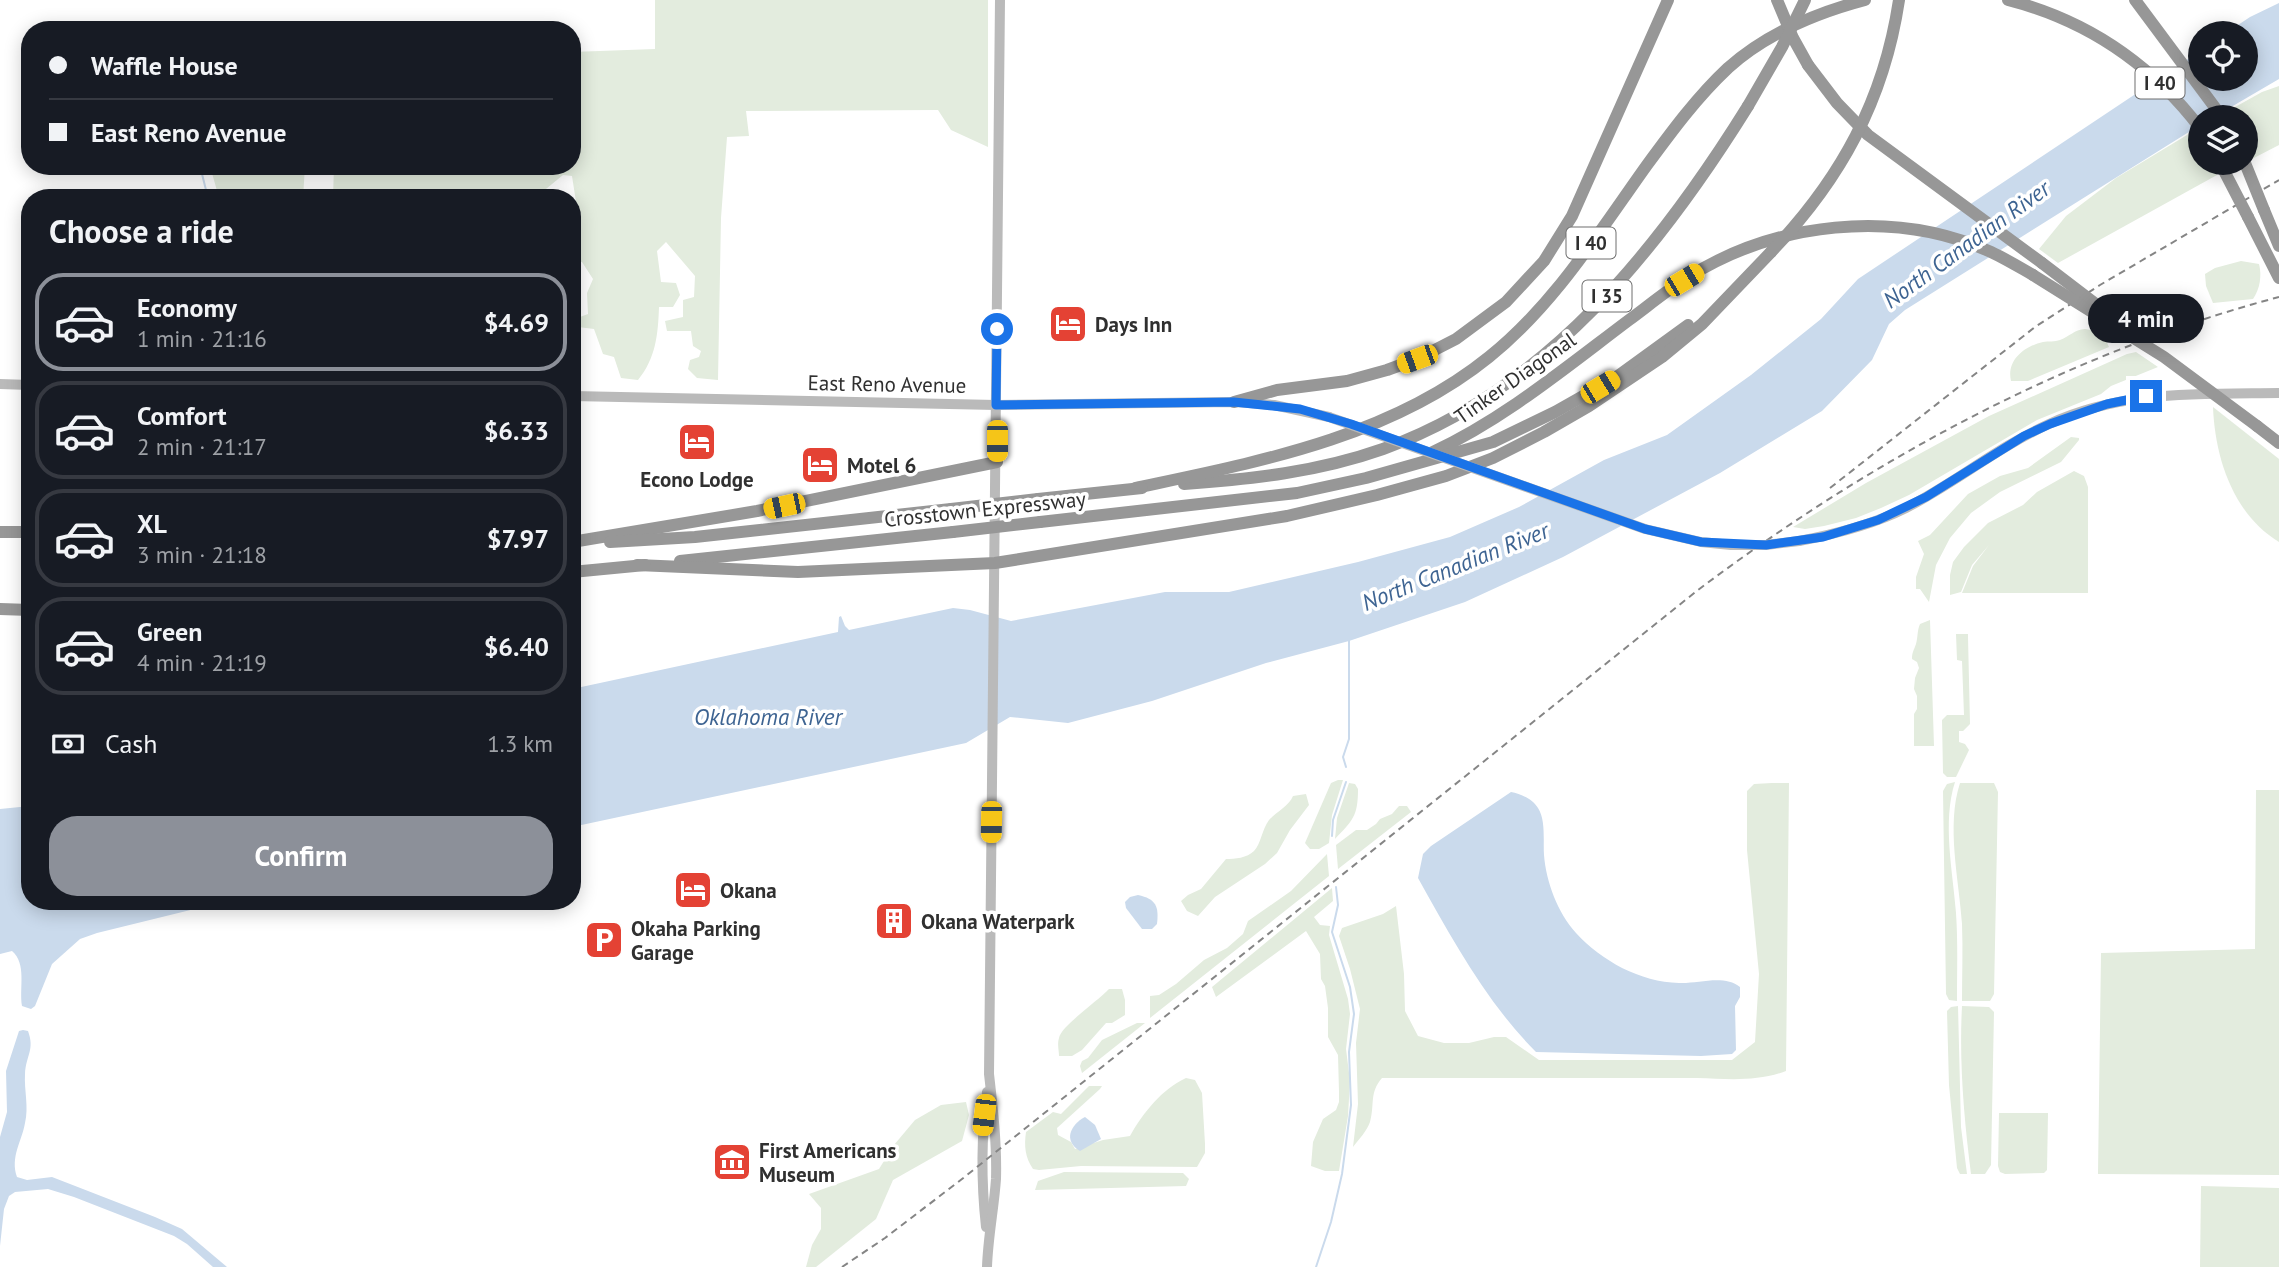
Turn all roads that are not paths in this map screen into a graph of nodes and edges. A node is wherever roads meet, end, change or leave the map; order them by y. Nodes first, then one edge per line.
1 (1000, 0) edge
2 (1668, 0) edge
3 (1777, 0) edge
4 (1805, 0) edge
5 (1865, 0) edge
6 (1899, 0) edge
7 (2008, 0) edge
8 (2139, 5) edge
9 (2213, 105) edge
10 (2188, 114) edge
11 (2226, 175) edge
12 (2250, 175) edge
13 (2279, 246) edge
14 (2279, 278) edge
15 (2164, 357) junction
16 (0, 384) edge
17 (21, 385) edge
18 (2279, 393) edge
19 (581, 396) edge
20 (1587, 401) junction
21 (1234, 402) junction
22 (996, 405) junction
23 (2279, 443) edge
24 (997, 462) junction
25 (1399, 468) junction
26 (1135, 488) junction
27 (0, 531) edge
28 (21, 532) edge
29 (581, 540) edge
30 (581, 542) edge
31 (995, 563) junction
32 (637, 565) junction
33 (581, 571) edge
34 (0, 610) edge
35 (21, 610) edge
36 (987, 1267) edge

1 - 22 main road
2 - 21 highway
3 - 15 highway, bridge
4 - 26 highway, I 35, bridge
5 - 26 highway, Tinker Diagonal / I 40
6 - 20 highway, bridge
7 - 10 highway, I 40
8 - 9 highway
11 - 14 highway, bridge
12 - 13 highway, bridge
15 - 23 highway, Tinker Diagonal, bridge
15 - 25 highway, Tinker Diagonal, bridge
16 - 17 main road
18 - 21 main road, East Reno Avenue, bridge
19 - 22 main road, East Reno Avenue
20 - 25 highway
20 - 31 highway
21 - 22 main road, East Reno Avenue
22 - 24 main road
24 - 29 highway
24 - 31 main road
25 - 32 highway, Crosstown Expressway, bridge
26 - 30 highway, Crosstown Expressway / I 35, bridge
27 - 28 highway
31 - 32 highway
31 - 36 main road
32 - 33 highway, Crosstown Expressway
34 - 35 highway

